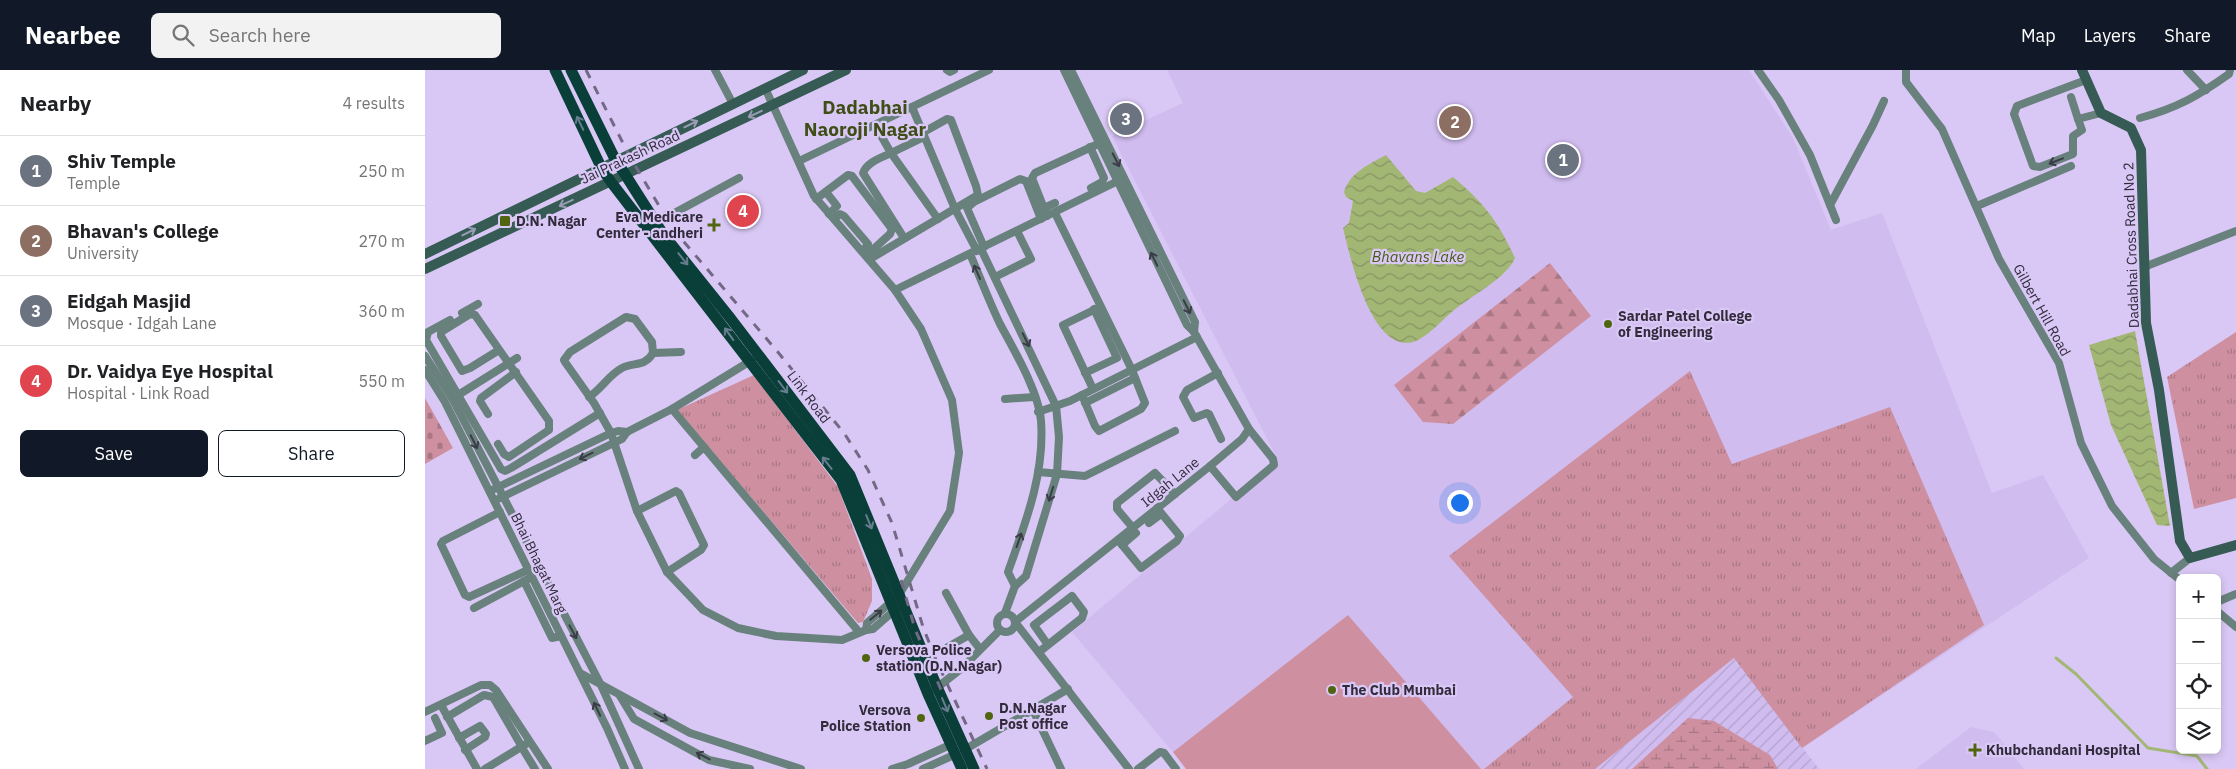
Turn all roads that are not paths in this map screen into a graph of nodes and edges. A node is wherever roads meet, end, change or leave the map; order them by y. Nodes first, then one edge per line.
1 (555, 70) edge
2 (571, 70) edge
3 (715, 70) edge
4 (803, 70) edge
5 (846, 70) edge
6 (947, 70) edge
7 (954, 70) edge
8 (989, 70) edge
9 (1064, 70) edge
10 (1071, 70) edge
11 (1758, 70) edge
12 (1905, 70) edge
13 (2187, 70) edge
14 (2230, 70) edge
15 (2083, 73) edge
16 (765, 88) junction
17 (2206, 90) junction
18 (2071, 97) dead end
19 (1884, 101) dead end
20 (733, 104) junction
21 (773, 105) junction
22 (912, 107) junction
23 (2100, 110) junction
24 (2084, 113) dead end
25 (2140, 118) dead end
26 (2079, 119) junction
27 (875, 125) junction
28 (1098, 133) junction
29 (923, 135) junction
30 (1094, 145) junction
31 (891, 153) junction
32 (616, 160) junction
33 (799, 161) junction
34 (2071, 166) dead end
35 (601, 167) junction
36 (1110, 168) junction
37 (1102, 172) junction
38 (624, 176) junction
39 (739, 178) dead end
40 (1125, 178) junction
41 (611, 182) junction
42 (1117, 182) junction
43 (1091, 188) dead end
44 (826, 192) junction
45 (816, 199) junction
46 (832, 200) junction
47 (1055, 203) dead end
48 (1830, 205) junction
49 (1977, 206) junction
50 (823, 207) junction
51 (1044, 208) junction
52 (955, 209) junction
53 (1048, 216) junction
54 (832, 217) junction
55 (938, 219) junction
56 (1836, 220) dead end
57 (850, 223) junction
58 (650, 225) junction
59 (843, 229) junction
60 (1017, 231) junction
61 (2236, 231) edge
62 (859, 234) junction
63 (904, 238) junction
64 (1154, 238) junction
65 (853, 240) junction
66 (1146, 242) junction
67 (978, 250) junction
68 (425, 254) edge
69 (866, 255) junction
70 (2144, 267) junction
71 (425, 269) edge
72 (995, 277) junction
73 (1177, 284) junction
74 (999, 285) junction
75 (1169, 288) junction
76 (895, 290) junction
77 (986, 291) junction
78 (478, 304) dead end
79 (1097, 308) junction
80 (1013, 314) junction
81 (999, 321) junction
82 (1196, 334) junction
83 (499, 350) junction
84 (681, 352) dead end
85 (653, 353) junction
86 (425, 356) edge
87 (517, 358) dead end
88 (754, 359) junction
89 (509, 364) junction
90 (425, 370) edge
91 (1132, 370) junction
92 (516, 372) junction
93 (1085, 373) junction
94 (1218, 373) junction
95 (1135, 378) junction
96 (1093, 389) junction
97 (1082, 395) junction
98 (589, 396) junction
99 (1034, 397) junction
100 (451, 398) junction
101 (1005, 400) dead end
102 (1085, 404) junction
103 (1056, 406) junction
104 (672, 409) junction
105 (1038, 412) junction
106 (600, 413) junction
107 (488, 414) dead end
108 (1249, 429) junction
109 (1175, 431) dead end
110 (627, 432) junction
111 (611, 433) junction
112 (1221, 439) dead end
113 (614, 443) junction
114 (498, 444) dead end
115 (704, 447) junction
116 (695, 455) dead end
117 (1211, 466) junction
118 (1038, 472) junction
119 (1057, 474) junction
120 (493, 489) junction
121 (1175, 494) junction
122 (502, 497) junction
123 (494, 500) junction
124 (637, 511) junction
125 (1159, 511) junction
126 (500, 512) junction
127 (1149, 523) dead end
128 (1135, 530) junction
129 (522, 535) junction
130 (513, 540) junction
131 (1120, 542) junction
132 (2236, 545) edge
133 (2190, 558) junction
134 (528, 570) junction
135 (667, 572) junction
136 (2171, 573) junction
137 (2176, 577) edge
138 (528, 579) junction
139 (1015, 586) junction
140 (946, 593) dead end
141 (2236, 594) edge
142 (2221, 600) edge
143 (896, 603) junction
144 (473, 608) dead end
145 (549, 611) junction
146 (1005, 613) junction
147 (2221, 614) edge
148 (540, 615) junction
149 (1015, 622) junction
150 (2236, 627) edge
151 (1000, 630) junction
152 (863, 631) junction
153 (561, 636) junction
154 (969, 636) junction
155 (1048, 645) junction
156 (948, 647) dead end
157 (980, 650) junction
158 (1039, 652) junction
159 (580, 673) junction
160 (601, 685) junction
161 (1068, 689) junction
162 (933, 691) junction
163 (619, 694) junction
164 (441, 705) junction
165 (1033, 710) junction
166 (425, 712) edge
167 (447, 717) junction
168 (435, 718) dead end
169 (621, 729) junction
170 (610, 734) junction
171 (459, 738) junction
172 (425, 741) edge
173 (532, 743) junction
174 (523, 749) junction
175 (465, 750) junction
176 (956, 750) junction
177 (477, 769) edge
178 (485, 769) edge
179 (493, 769) edge
180 (535, 769) edge
181 (548, 769) edge
182 (625, 769) edge
183 (639, 769) edge
184 (750, 769) edge
185 (801, 769) edge
186 (892, 769) edge
187 (923, 769) edge
188 (962, 769) edge
189 (974, 769) edge
190 (1061, 769) edge
191 (1129, 769) edge
192 (1138, 769) edge
193 (1177, 769) edge

35 -> 1 main road, Link Road
2 - 32 main road, Link Road
3 - 20 street
4 - 16 main road, Jai Prakash Road
5 - 21 main road, Jai Prakash Road
6 - 7 street
8 - 22 street
9 - 28 street
10 - 28 street
11 - 48 street
12 - 49 street, Gilbert Hill Road
13 - 17 street
14 - 17 street
15 - 23 main road
26 -> 15 street
16 - 20 main road, Jai Prakash Road
16 - 21 street
17 - 25 street
18 - 26 street
19 - 48 street
32 -> 20 main road, Jai Prakash Road
21 - 33 street
21 -> 38 main road, Jai Prakash Road
22 - 27 street
22 - 29 street
23 - 24 street
23 - 26 street
23 - 70 main road, Dadabhai Cross Road No 2
27 - 31 street
27 - 33 street
28 - 30 street
28 -> 40 street
29 - 31 street
29 - 52 street
29 - 52 street
30 - 36 street
30 - 37 street
30 - 51 street
31 - 55 street
31 - 63 street
32 - 35 main road, Jai Prakash Road
32 - 38 main road, Link Road
33 - 45 street
34 - 49 street
35 - 41 main road, Link Road
68 -> 35 main road, Jai Prakash Road
36 - 37 street
36 - 42 street
37 - 43 street
38 - 41 main road, Jai Prakash Road
38 - 58 main road, Link Road
39 - 58 street
40 - 42 street
40 - 64 street
41 - 58 main road, Link Road
41 -> 71 main road, Jai Prakash Road
42 - 53 street
42 - 66 street
44 - 45 street
44 - 46 street
44 - 69 street
45 - 50 street
46 - 50 street
46 - 54 street
47 - 51 street
48 - 56 street
49 - 136 street, Gilbert Hill Road
50 - 54 street
51 - 53 street
52 - 55 street
52 - 67 street
53 - 60 street
53 - 67 street
53 - 79 street
54 - 57 street
54 - 59 street
55 - 63 street
57 - 59 street
57 - 62 street
58 - 88 main road, Link Road
59 - 65 street
60 - 67 street
60 - 72 street
61 - 70 street
62 - 65 street
62 - 69 street
63 - 69 street
64 - 66 street
64 - 73 street
65 - 69 street
75 -> 66 street
67 - 72 street
67 - 76 street
77 -> 67 street
69 - 76 street
70 - 133 main road, Dadabhai Cross Road No 2
72 - 74 street
73 - 75 street
73 -> 82 street
74 - 77 street
74 - 80 street
75 - 82 street
76 - 143 street
77 - 81 street
78 - 100 street
79 - 91 street
79 - 93 street
79 - 93 street
80 - 81 street
80 -> 103 street
81 - 99 street
82 - 91 street
82 - 94 street
83 - 83 street
83 - 89 street
84 - 85 street
85 - 98 street
85 - 98 street
86 - 100 street
87 - 89 street
88 - 104 street
88 - 143 main road, Link Road
89 - 92 street
89 - 100 street
90 - 100 street, Bhai Bhagat Marg
91 - 95 street
91 - 96 street
92 - 107 street
92 - 114 street
93 - 96 street
94 - 108 street
94 - 112 street
95 - 102 street
95 - 102 street
96 - 97 street
97 - 102 street
97 - 103 street
98 - 106 street
99 - 101 street
99 - 105 street
100 - 106 street
100 - 120 street, Bhai Bhagat Marg
103 - 105 street
103 - 119 street
104 - 110 street
104 - 115 street
105 - 118 street
106 - 111 street
108 - 117 street, Idgah Lane
108 - 117 street
109 - 119 street
110 - 111 street
110 - 113 street
111 - 113 street
111 - 120 street
113 -> 122 street
113 - 124 street
115 - 116 street
115 - 152 street
117 - 121 street, Idgah Lane
118 - 119 street
139 -> 118 street
119 -> 139 street
120 - 122 street
120 - 123 street, Bhai Bhagat Marg
121 - 125 street, Idgah Lane
121 - 128 street
122 - 123 street
122 - 129 street
123 - 126 street, Bhai Bhagat Marg
124 - 135 street
124 - 135 street
125 - 127 street
125 - 128 street, Idgah Lane
125 - 131 street
126 - 130 street, Bhai Bhagat Marg
126 - 134 street
128 - 131 street, Idgah Lane
129 - 130 street
129 -> 160 street
130 - 134 street, Bhai Bhagat Marg
131 - 149 street, Idgah Lane
132 - 133 main road
133 - 136 street
134 - 138 street, Bhai Bhagat Marg
135 - 152 street
136 - 137 street, Gilbert Hill Road
138 - 144 street
138 - 145 street, Bhai Bhagat Marg
138 - 148 street
139 - 146 street
140 - 154 street
141 - 142 street
143 - 152 street
143 - 162 main road, Link Road
145 - 148 street
145 - 153 street, Bhai Bhagat Marg
146 - 149 street
146 - 151 street
147 - 150 street
148 - 153 street
149 - 151 street
149 - 158 street
151 - 157 street
153 - 159 street, Bhai Bhagat Marg
154 - 156 street
154 - 157 street
155 - 155 street
155 - 158 street
157 - 162 street
158 - 161 street
159 - 160 street
170 -> 159 street, Bhai Bhagat Marg
160 - 163 street
160 - 169 street
161 - 165 street
161 - 191 street
162 - 176 main road, Link Road
184 -> 163 street
163 -> 185 street
164 - 166 street
164 - 167 street
164 - 173 street
165 - 176 street
165 - 190 street
167 - 171 street
167 - 174 street
168 - 172 street
169 - 170 street
169 - 183 street
170 - 182 street, Bhai Bhagat Marg
171 - 175 street
171 - 175 street
173 - 174 street
173 - 181 street
174 - 178 street
174 - 179 street
174 - 180 street
175 - 177 street
176 - 186 street
176 - 187 street
176 - 188 main road
176 - 189 main road
192 - 193 street

